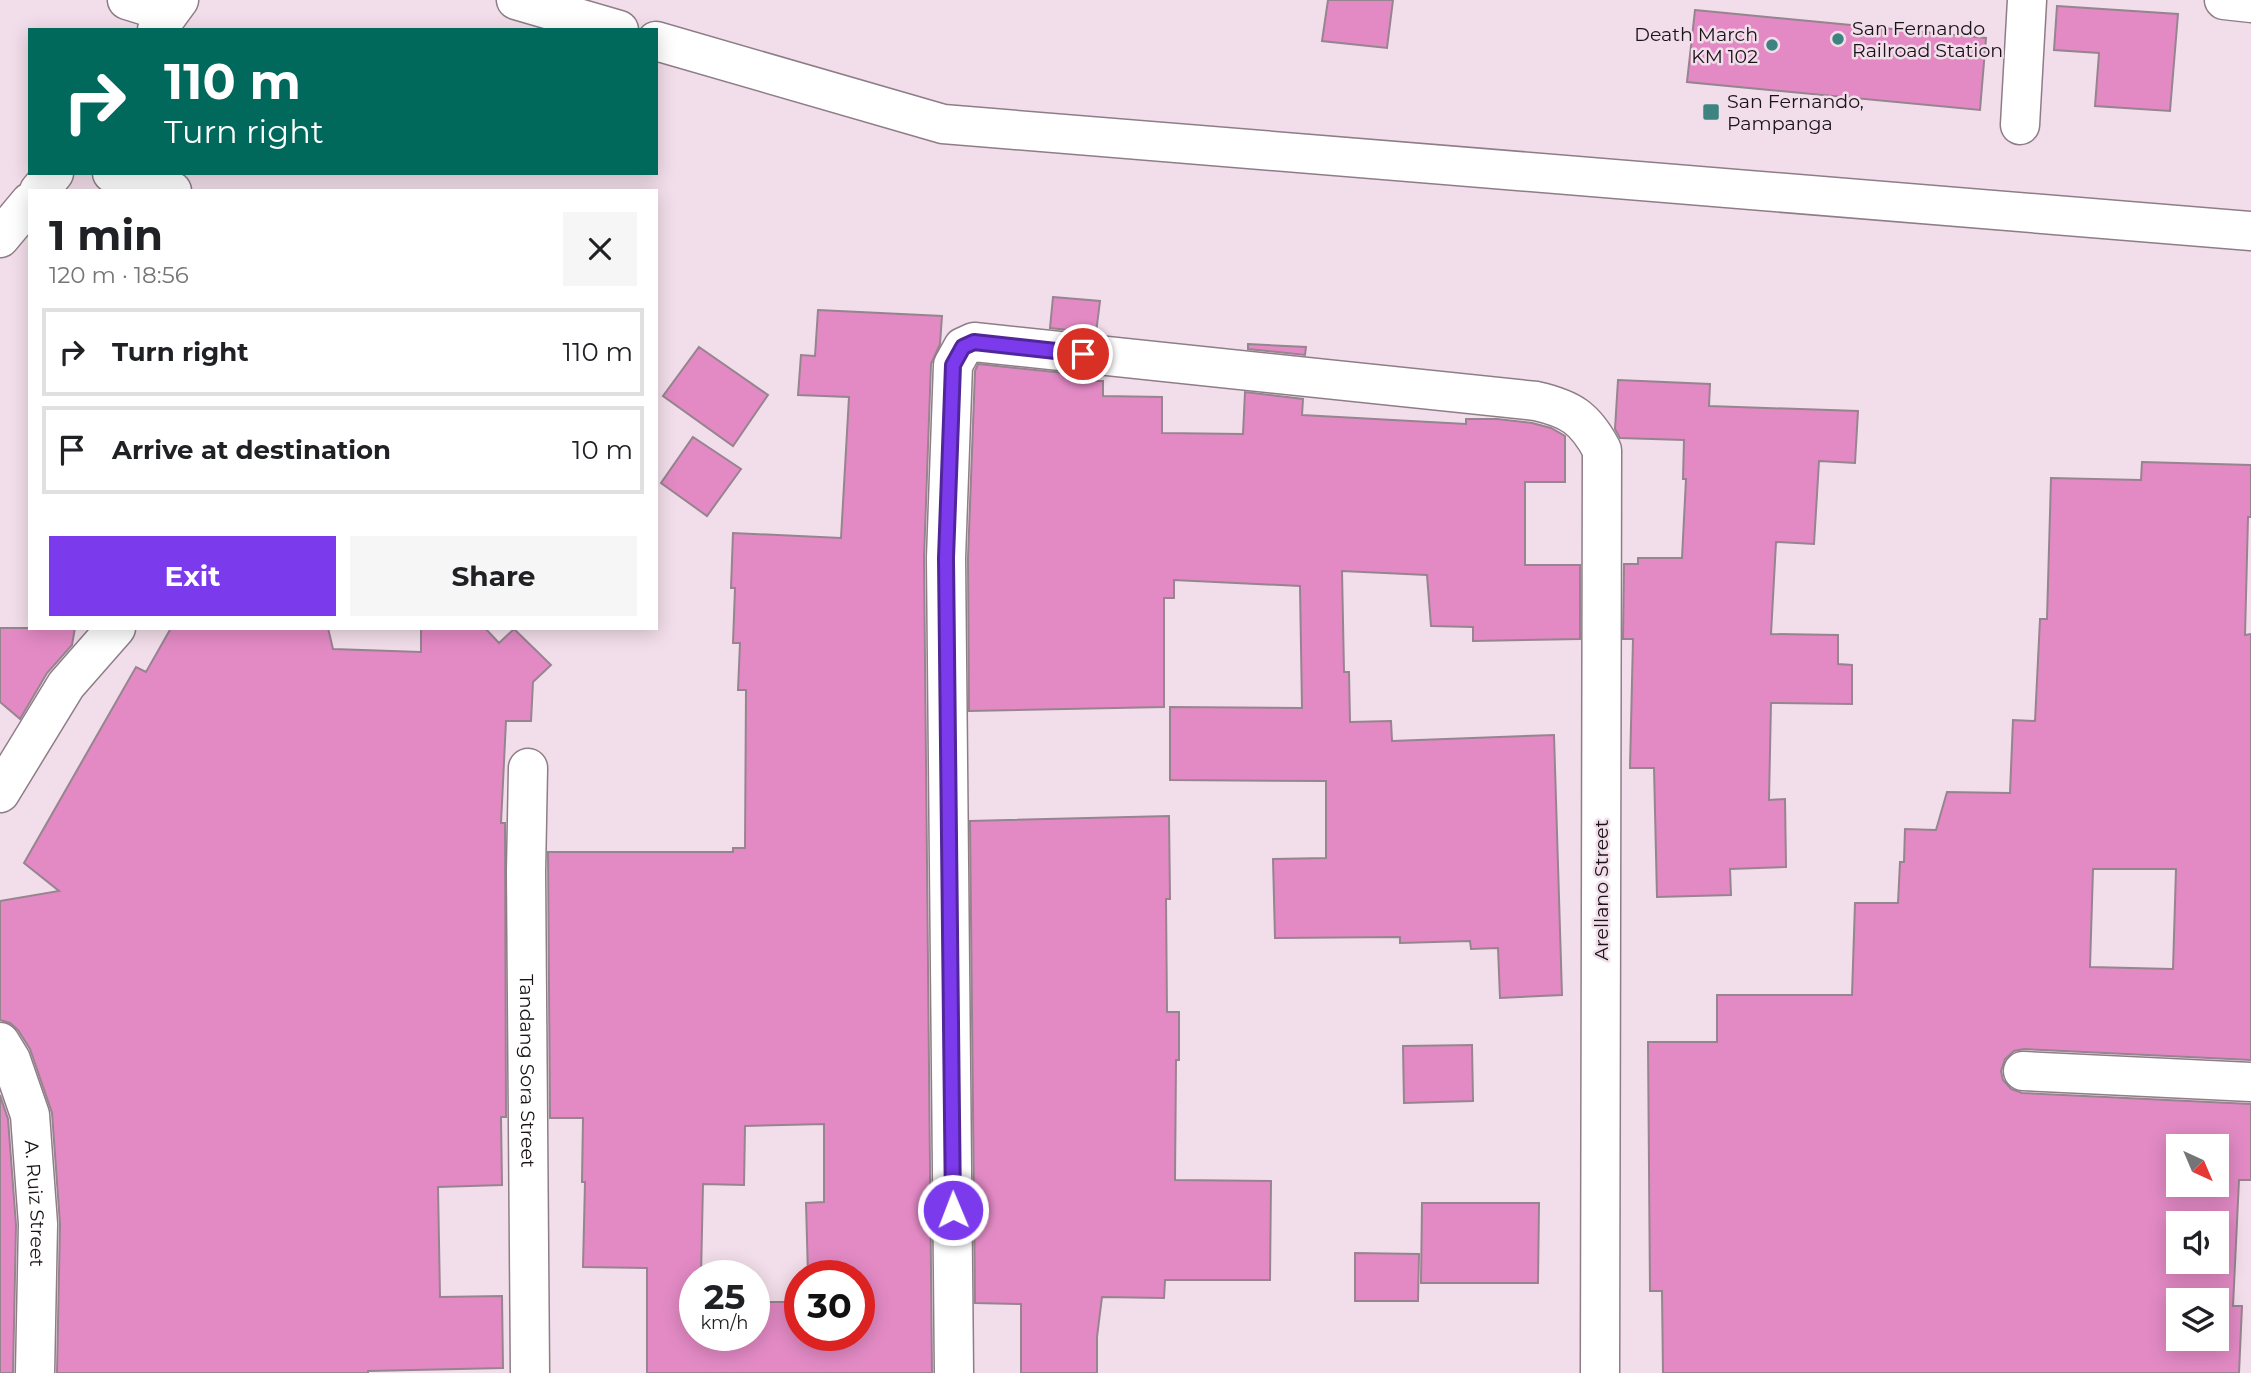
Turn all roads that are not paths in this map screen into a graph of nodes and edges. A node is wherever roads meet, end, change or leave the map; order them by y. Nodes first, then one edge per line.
1 (127, 0) edge
2 (516, 0) edge
3 (2027, 0) edge
4 (2224, 0) edge
5 (2251, 3) edge
6 (168, 14) edge
7 (612, 28) edge
8 (658, 42) edge
9 (2020, 125) dead end
10 (52, 175) edge
11 (119, 175) edge
12 (41, 189) edge
13 (165, 189) edge
14 (28, 204) edge
15 (2251, 231) edge
16 (0, 238) edge
17 (114, 630) edge
18 (527, 768) dead end
19 (0, 793) edge
20 (0, 1042) edge
21 (2023, 1071) dead end
22 (2251, 1082) edge
23 (35, 1373) edge
24 (530, 1373) edge
25 (954, 1373) edge
26 (1600, 1373) edge

1 - 6 street
2 - 7 street
3 - 9 street
4 - 5 street
8 - 15 street
10 - 12 street
11 - 13 street
14 - 16 street
17 - 19 street
18 - 24 street, Tandang Sora Street
20 - 23 street, A. Ruiz Street
21 - 22 street
25 - 26 street, Arellano Street

